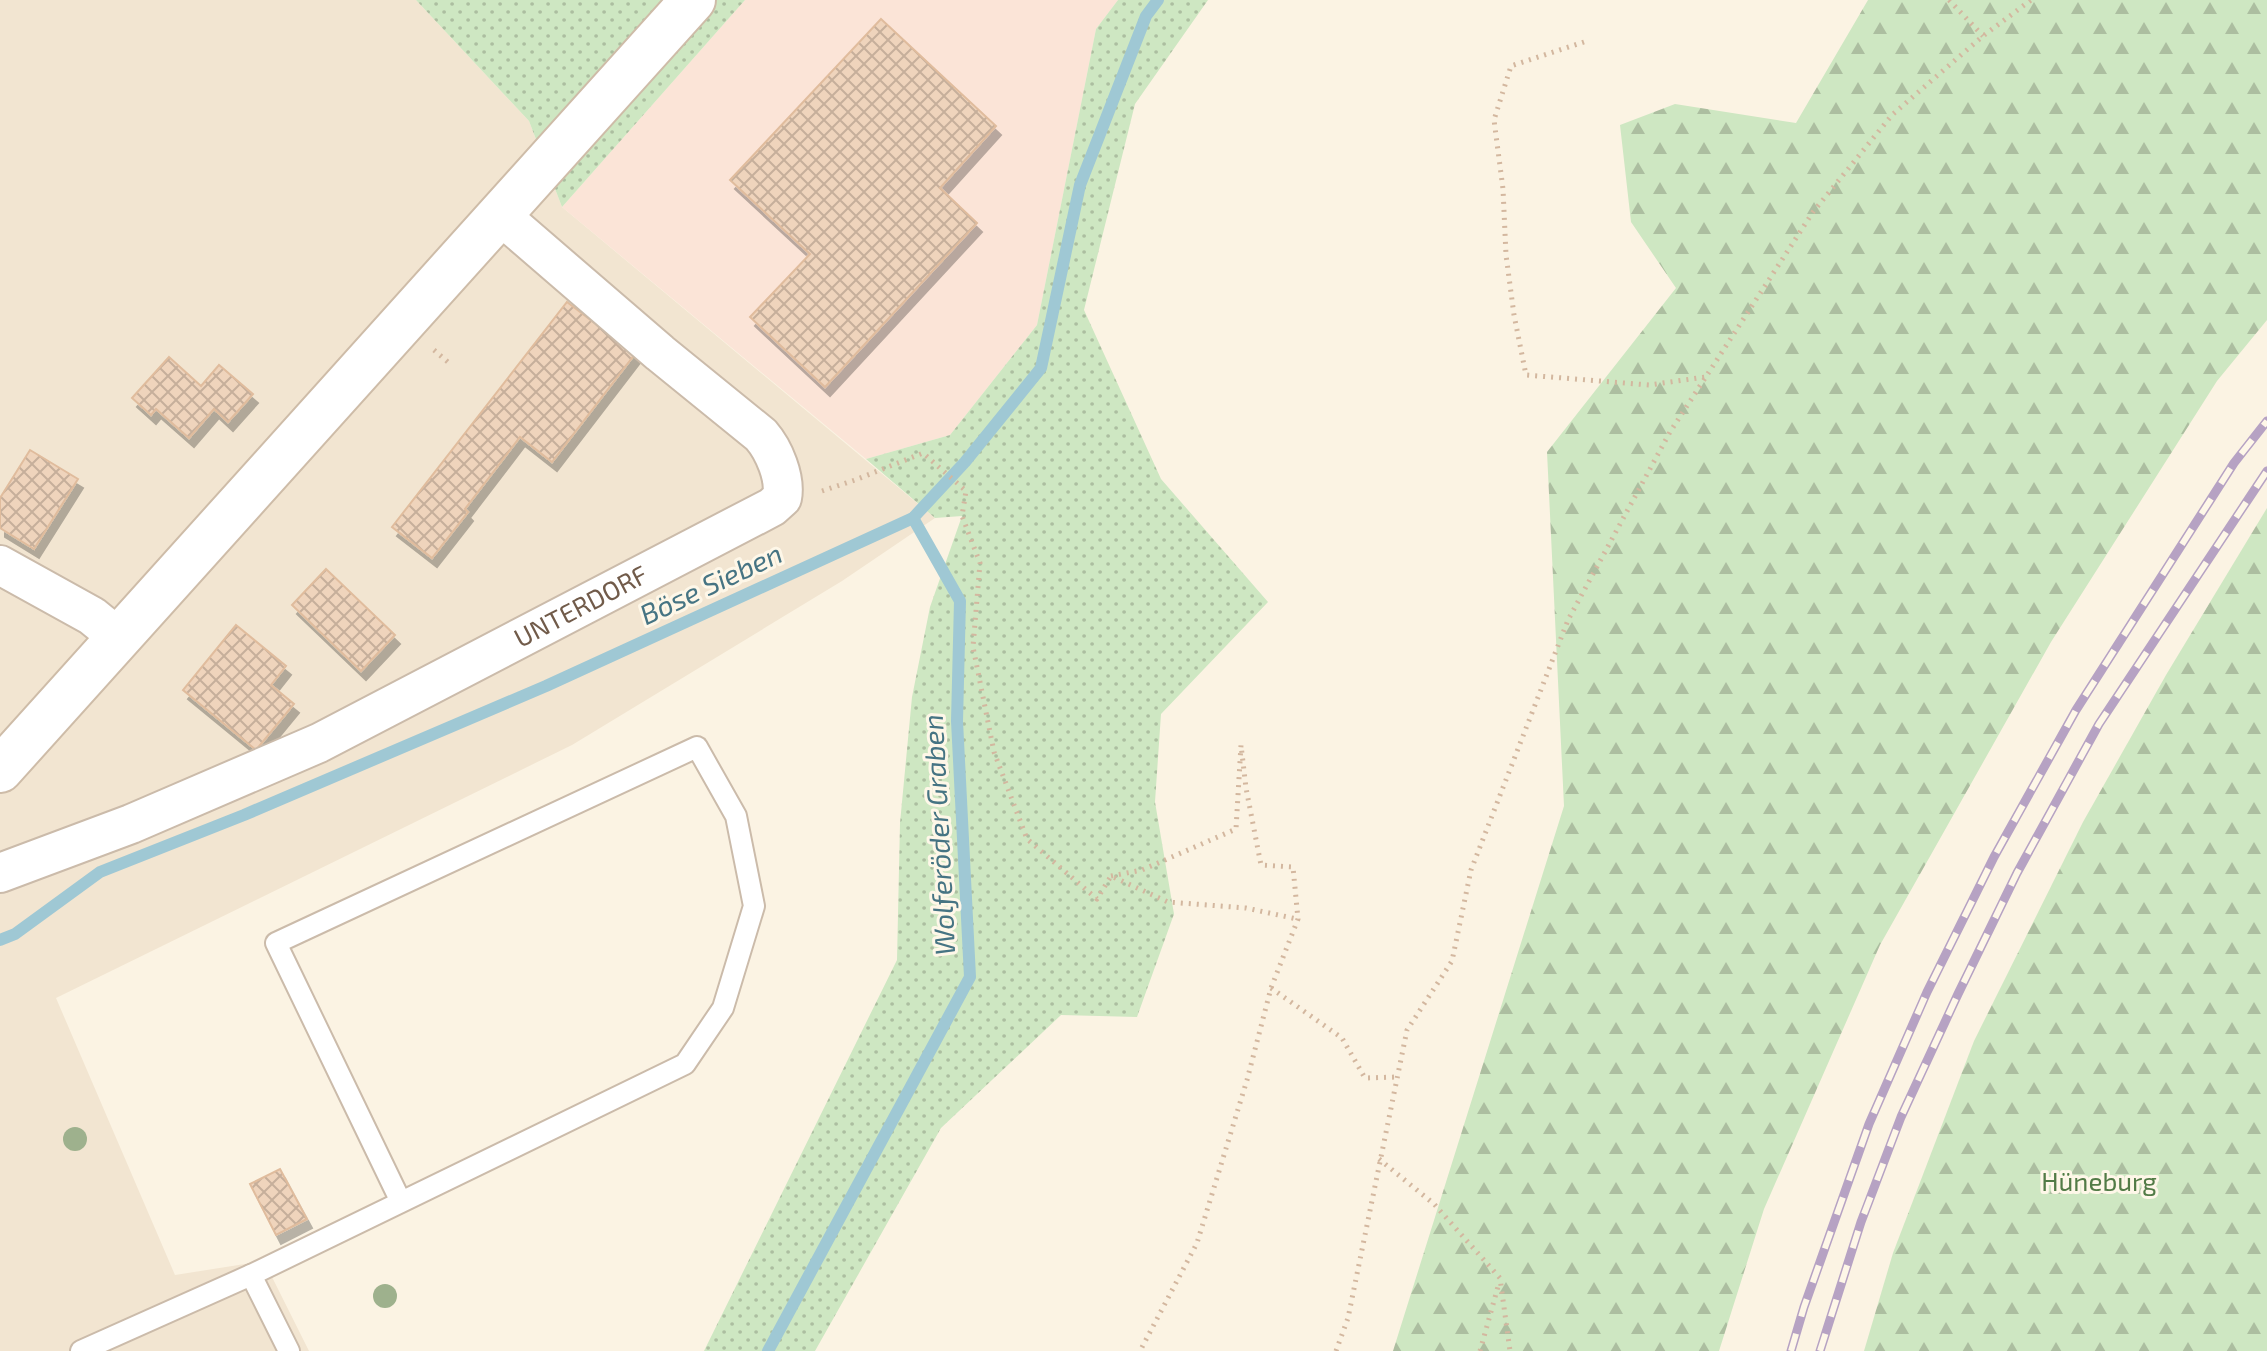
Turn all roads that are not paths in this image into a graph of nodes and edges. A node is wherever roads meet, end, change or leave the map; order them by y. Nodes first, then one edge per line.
1 (693, 0) edge
2 (500, 215) junction
3 (0, 565) edge
4 (119, 638) junction
5 (0, 770) edge
6 (0, 873) edge
7 (401, 1202) junction
8 (251, 1275) junction
9 (81, 1351) edge
10 (289, 1351) edge

1 - 2 main road
2 - 4 main road
2 - 6 street, UNTERDORF
3 - 4 street
4 - 5 main road
7 - 7 lane
7 - 8 lane
8 - 9 lane
8 - 10 lane

